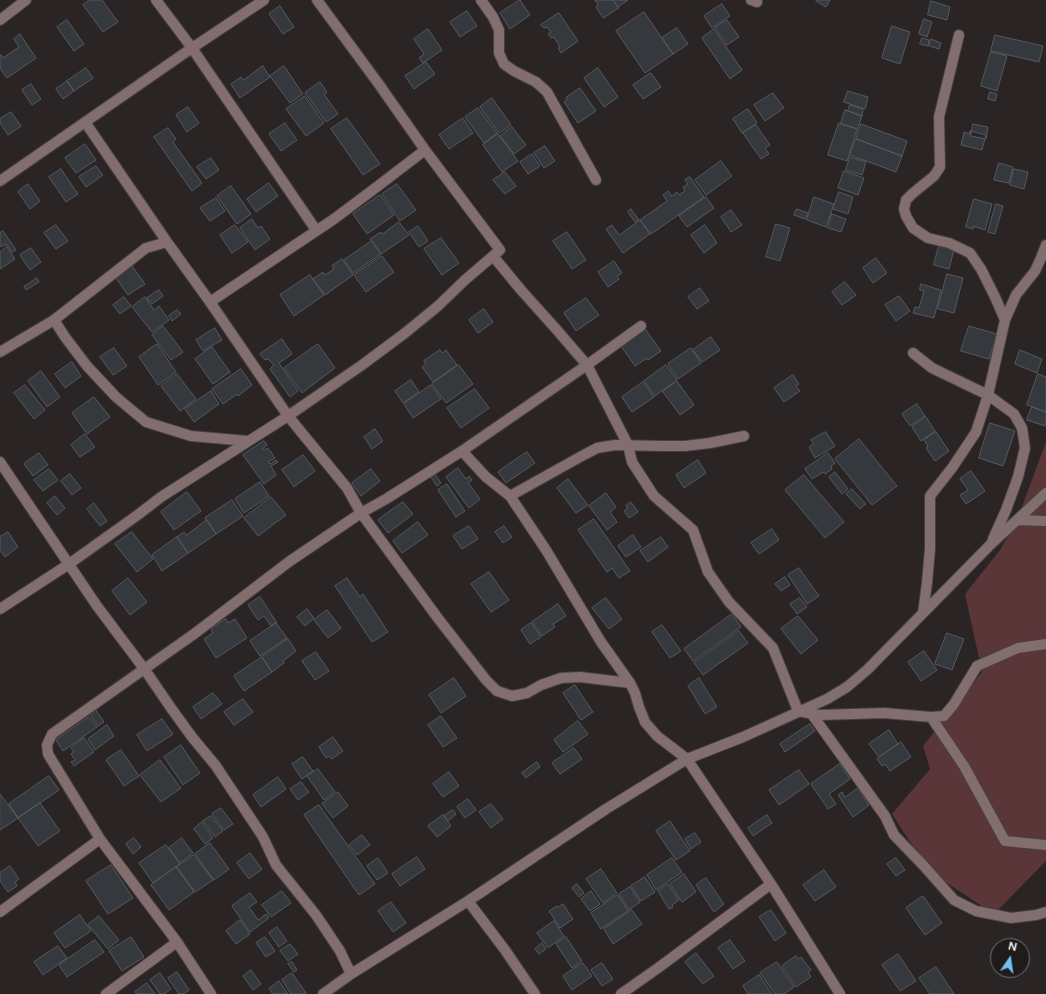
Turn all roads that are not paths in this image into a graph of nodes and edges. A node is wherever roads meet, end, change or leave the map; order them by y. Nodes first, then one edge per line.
1 (26, 0) edge
2 (156, 0) edge
3 (264, 0) edge
4 (317, 0) edge
5 (481, 0) edge
6 (0, 18) edge
7 (959, 35) dead end
8 (192, 48) junction
9 (85, 122) junction
10 (425, 150) junction
11 (596, 180) dead end
12 (0, 181) edge
13 (316, 230) junction
14 (166, 242) junction
15 (1046, 245) edge
16 (493, 256) junction
17 (210, 302) junction
18 (54, 320) junction
19 (1005, 320) junction
20 (642, 326) dead end
21 (0, 352) edge
22 (913, 353) dead end
23 (587, 365) junction
24 (988, 395) junction
25 (288, 416) junction
26 (744, 436) dead end
27 (248, 441) junction
28 (628, 445) junction
29 (462, 450) junction
30 (0, 462) edge
31 (1046, 493) edge
32 (510, 496) junction
33 (361, 513) junction
34 (1017, 520) junction
35 (1046, 521) edge
36 (992, 543) junction
37 (69, 564) junction
38 (0, 609) edge
39 (923, 613) junction
40 (1046, 644) edge
41 (144, 670) junction
42 (630, 682) junction
43 (798, 711) junction
44 (811, 713) junction
45 (931, 717) junction
46 (688, 759) junction
47 (100, 839) junction
48 (1046, 845) edge
49 (770, 884) junction
50 (468, 901) junction
51 (0, 912) edge
52 (1046, 912) edge
53 (177, 942) junction
54 (351, 974) junction
55 (328, 993) edge
56 (106, 994) edge
57 (211, 994) edge
58 (535, 994) edge
59 (621, 994) edge
60 (840, 994) edge

1 - 6 street
2 - 8 street
3 - 8 street
4 - 10 street
5 - 11 street
7 - 19 street
8 - 9 street
8 - 13 street
9 - 12 street
9 - 14 street
10 - 13 street
10 - 16 street
13 - 17 street
14 - 17 street
14 - 18 street
15 - 19 street
16 - 23 street
16 - 25 street
17 - 25 street
18 - 21 street
18 - 27 street
19 - 24 street
20 - 23 street
22 - 24 street
23 - 28 street
23 - 29 street
24 - 36 street
24 - 39 street
25 - 27 street
25 - 33 street
26 - 28 street
27 - 37 street
28 - 32 street
28 - 43 street
29 - 32 street
29 - 33 street
30 - 37 street
31 - 34 street
32 - 42 street
33 - 41 street
33 - 42 street
34 - 35 street
34 - 36 street
36 - 39 street
37 - 38 street
37 - 41 street
39 - 43 street
40 - 45 street
41 - 47 street
41 - 54 street
42 - 46 street
43 - 44 street
43 - 46 street
44 - 45 street
44 - 52 street
45 - 48 street
46 - 49 street
46 - 50 street
47 - 51 street
47 - 53 street
49 - 59 street
49 - 60 street
50 - 54 street
50 - 58 street
53 - 56 street
53 - 57 street
54 - 55 street

